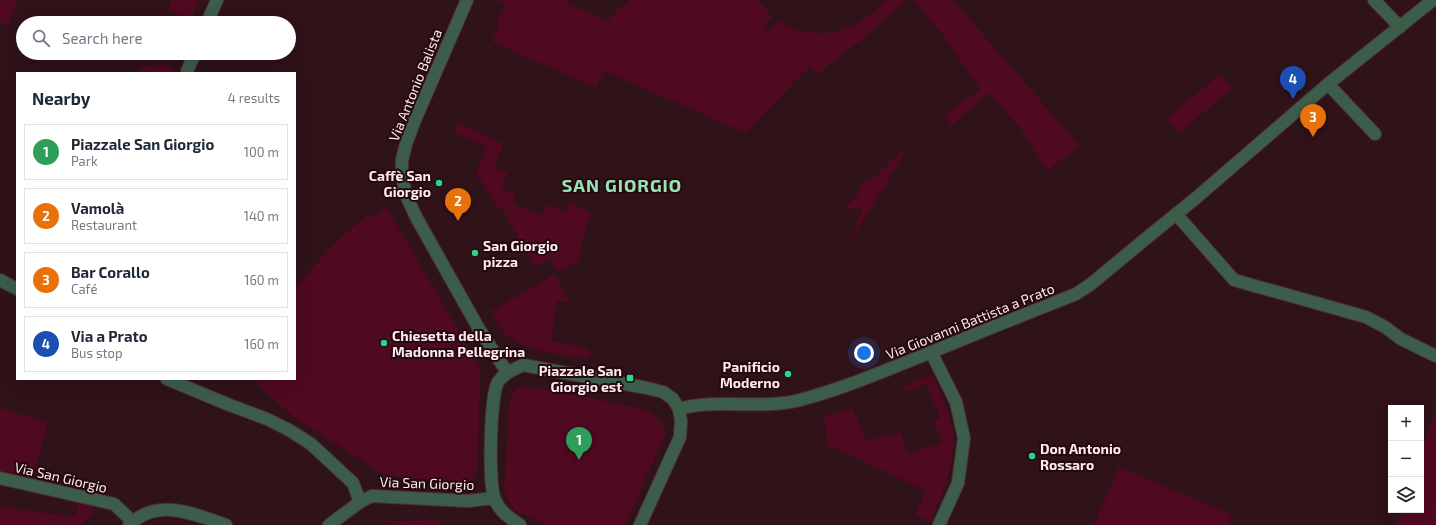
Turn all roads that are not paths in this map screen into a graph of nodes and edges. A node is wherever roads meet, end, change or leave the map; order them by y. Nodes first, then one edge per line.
1 (217, 0) edge
2 (467, 0) edge
3 (1374, 0) edge
4 (1433, 0) edge
5 (210, 16) edge
6 (1400, 27) junction
7 (192, 60) edge
8 (187, 71) dead end
9 (1328, 84) junction
10 (1375, 134) dead end
11 (1176, 214) junction
12 (0, 280) edge
13 (16, 289) edge
14 (931, 352) junction
15 (1436, 356) edge
16 (507, 372) junction
17 (169, 380) edge
18 (680, 410) junction
19 (0, 478) edge
20 (494, 498) junction
21 (360, 502) junction
22 (131, 523) edge
23 (226, 525) edge
24 (329, 525) edge
25 (520, 525) edge
26 (640, 525) edge
27 (939, 525) edge

1 - 5 street
2 - 16 street, Via Antonio Balista
3 - 6 street
4 - 6 street, Via Giovanni Battista a Prato
6 - 9 street, Via Giovanni Battista a Prato
7 - 8 street
9 - 10 street
9 - 11 street, Via Giovanni Battista a Prato
11 - 14 street, Via Giovanni Battista a Prato
11 - 15 street
12 - 13 street
14 - 18 street, Via Giovanni Battista a Prato
14 - 27 street
16 - 18 street
16 - 20 street
17 - 21 street
18 - 26 street
19 - 22 street, Via San Giorgio
20 - 21 street, Via San Giorgio
20 - 25 street
21 - 24 street, Via San Giorgio
22 - 23 street, Via San Giorgio

